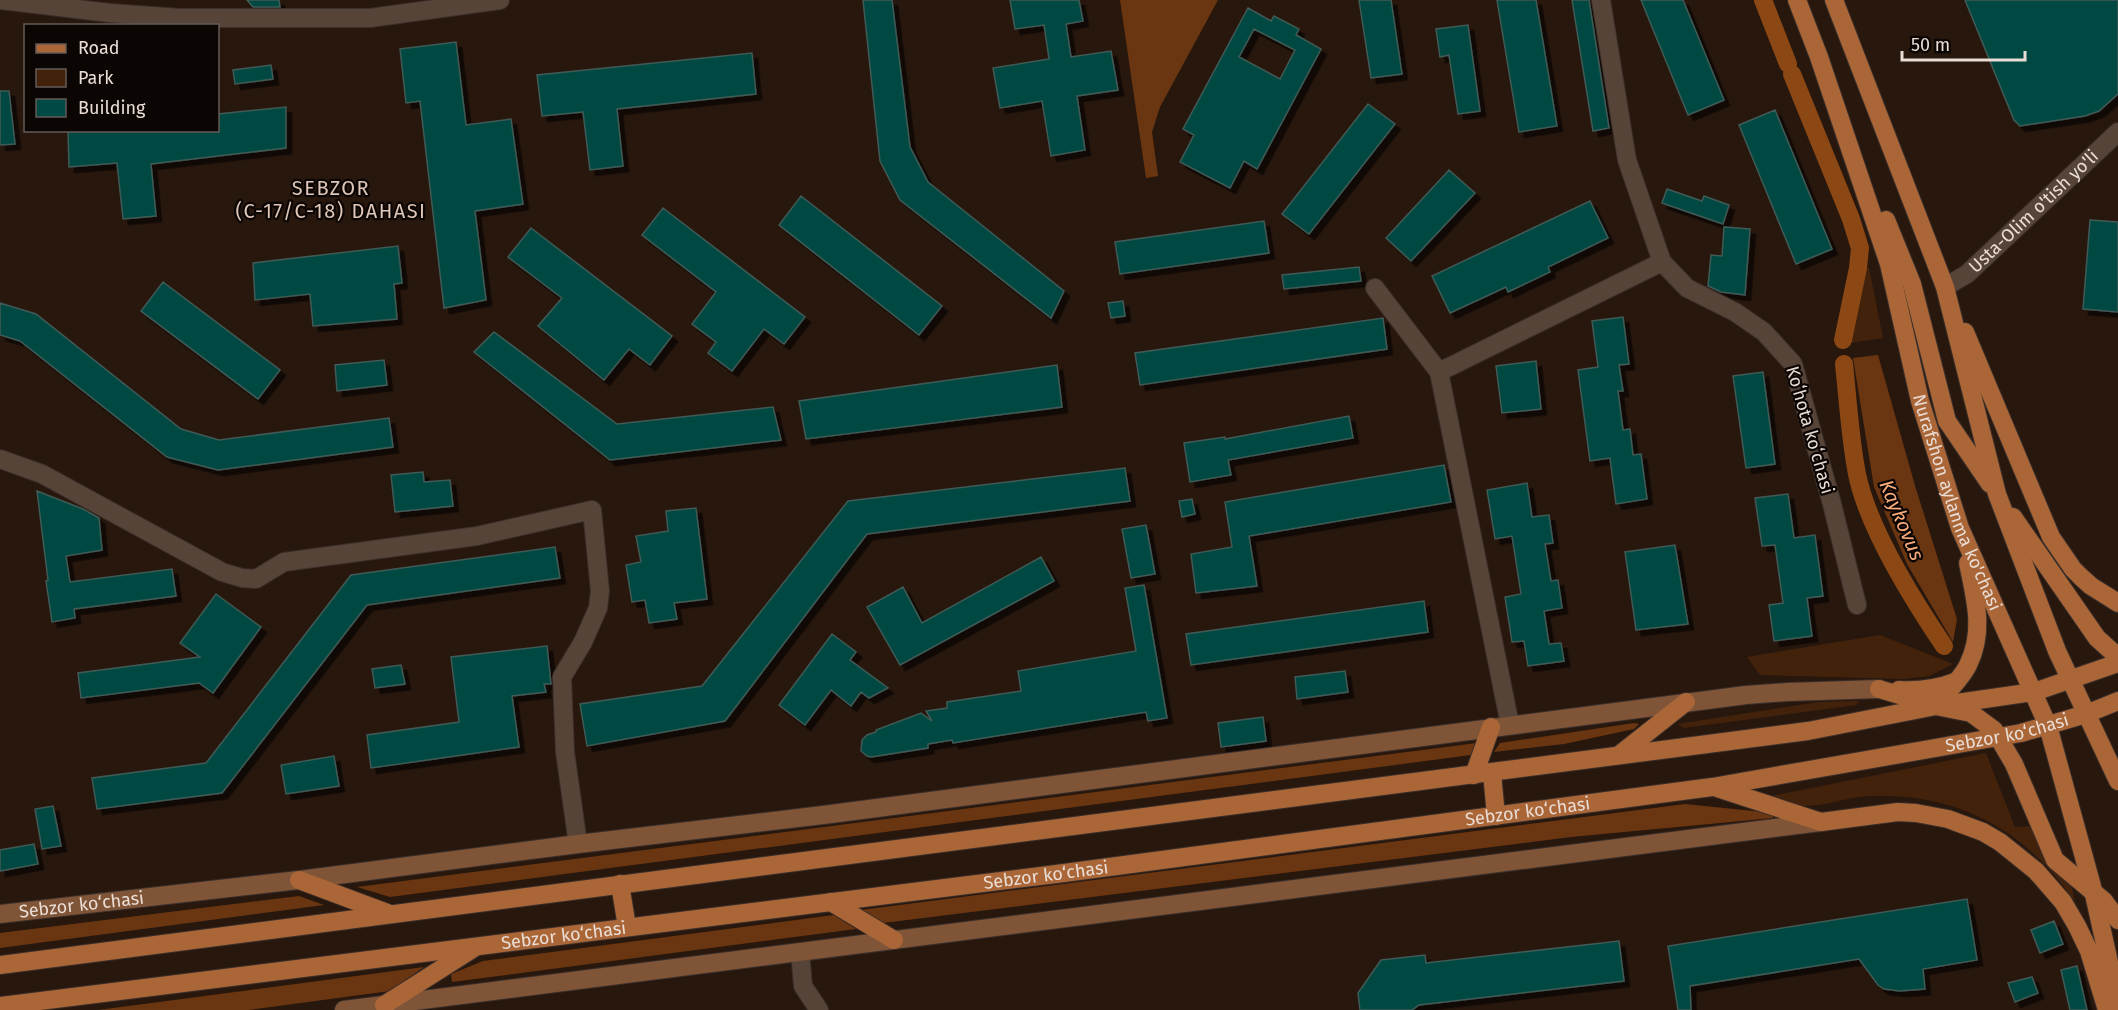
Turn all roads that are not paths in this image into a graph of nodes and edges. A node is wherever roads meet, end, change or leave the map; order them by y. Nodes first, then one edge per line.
1 (1, 0) edge
2 (500, 0) edge
3 (1601, 0) edge
4 (1797, 0) edge
5 (1834, 0) edge
6 (1819, 57) junction
7 (2118, 132) edge
8 (1662, 262) junction
9 (1945, 287) junction
10 (1375, 288) dead end
11 (1439, 372) junction
12 (0, 459) edge
13 (1997, 494) junction
14 (1960, 528) junction
15 (2118, 603) edge
16 (1857, 605) dead end
17 (2118, 657) edge
18 (2118, 663) edge
19 (2071, 680) junction
20 (1955, 682) junction
21 (1879, 689) junction
22 (2034, 692) junction
23 (2118, 701) edge
24 (1686, 702) junction
25 (1936, 706) junction
26 (2086, 714) junction
27 (1510, 725) junction
28 (2048, 726) junction
29 (1491, 727) junction
30 (2000, 737) junction
31 (1619, 756) junction
32 (1492, 772) junction
33 (1474, 775) junction
34 (2118, 781) edge
35 (1712, 787) junction
36 (1496, 816) junction
37 (1821, 822) junction
38 (578, 844) junction
39 (299, 880) junction
40 (620, 884) junction
41 (2092, 890) junction
42 (831, 902) junction
43 (0, 914) edge
44 (395, 915) junction
45 (2118, 920) edge
46 (627, 927) junction
47 (894, 940) junction
48 (477, 945) junction
49 (800, 952) junction
50 (0, 965) edge
51 (2118, 1003) edge
52 (384, 1005) junction
53 (0, 1006) edge
54 (344, 1010) edge
55 (819, 1010) edge
56 (2107, 1010) edge

1 - 2 street
3 - 8 street, Koʻhota koʻchasi
4 - 6 main road, Nurafshon aylanma ko'chasi
5 - 9 main road
6 - 13 main road
6 - 14 main road, Nurafshon aylanma ko'chasi
7 - 9 street, Usta-Olim o'tish yo'li
8 - 11 street
8 - 16 street, Koʻhota koʻchasi
9 - 13 main road
9 - 15 main road
10 - 11 street
11 - 27 street
12 - 38 street
13 - 17 main road
13 - 19 main road
14 - 20 main road
14 - 22 main road, Nurafshon aylanma ko'chasi
18 - 19 main road, Sebzor ko‘chasi
19 - 22 main road, Sebzor ko‘chasi
19 - 26 main road
20 - 21 main road
20 - 25 main road
21 - 24 street, Sebzor ko‘chasi
21 - 25 main road
22 - 25 main road, Sebzor ko‘chasi
22 - 28 main road, Nurafshon aylanma ko'chasi
23 - 26 main road, Sebzor ko‘chasi
24 - 27 street, Sebzor ko‘chasi
24 - 31 main road
25 - 30 main road
25 - 31 main road, Sebzor ko‘chasi
26 - 28 main road, Sebzor ko‘chasi
26 - 34 main road
27 - 29 street, Sebzor ko‘chasi
28 - 30 main road, Sebzor ko‘chasi
28 - 41 main road, Nurafshon aylanma ko'chasi
29 - 33 main road
29 - 38 street, Sebzor ko‘chasi
30 - 35 main road, Sebzor ko‘chasi
30 - 41 main road
31 - 32 main road, Sebzor ko‘chasi
32 - 33 main road, Sebzor ko‘chasi
32 - 36 main road
33 - 40 main road, Sebzor ko‘chasi
35 - 36 main road, Sebzor ko‘chasi
35 - 37 main road
36 - 42 main road, Sebzor ko‘chasi
37 - 47 street
37 - 56 main road
38 - 39 street, Sebzor ko‘chasi
39 - 43 street, Sebzor ko‘chasi
39 - 44 main road
40 - 44 main road, Sebzor ko‘chasi
40 - 46 main road
41 - 45 main road
41 - 51 main road, Nurafshon aylanma ko'chasi
42 - 46 main road, Sebzor ko‘chasi
42 - 47 main road
44 - 50 main road, Sebzor ko‘chasi
46 - 48 main road, Sebzor ko‘chasi
47 - 49 street
48 - 52 main road
48 - 53 main road, Sebzor ko‘chasi
49 - 52 street
49 - 55 street
52 - 54 street

